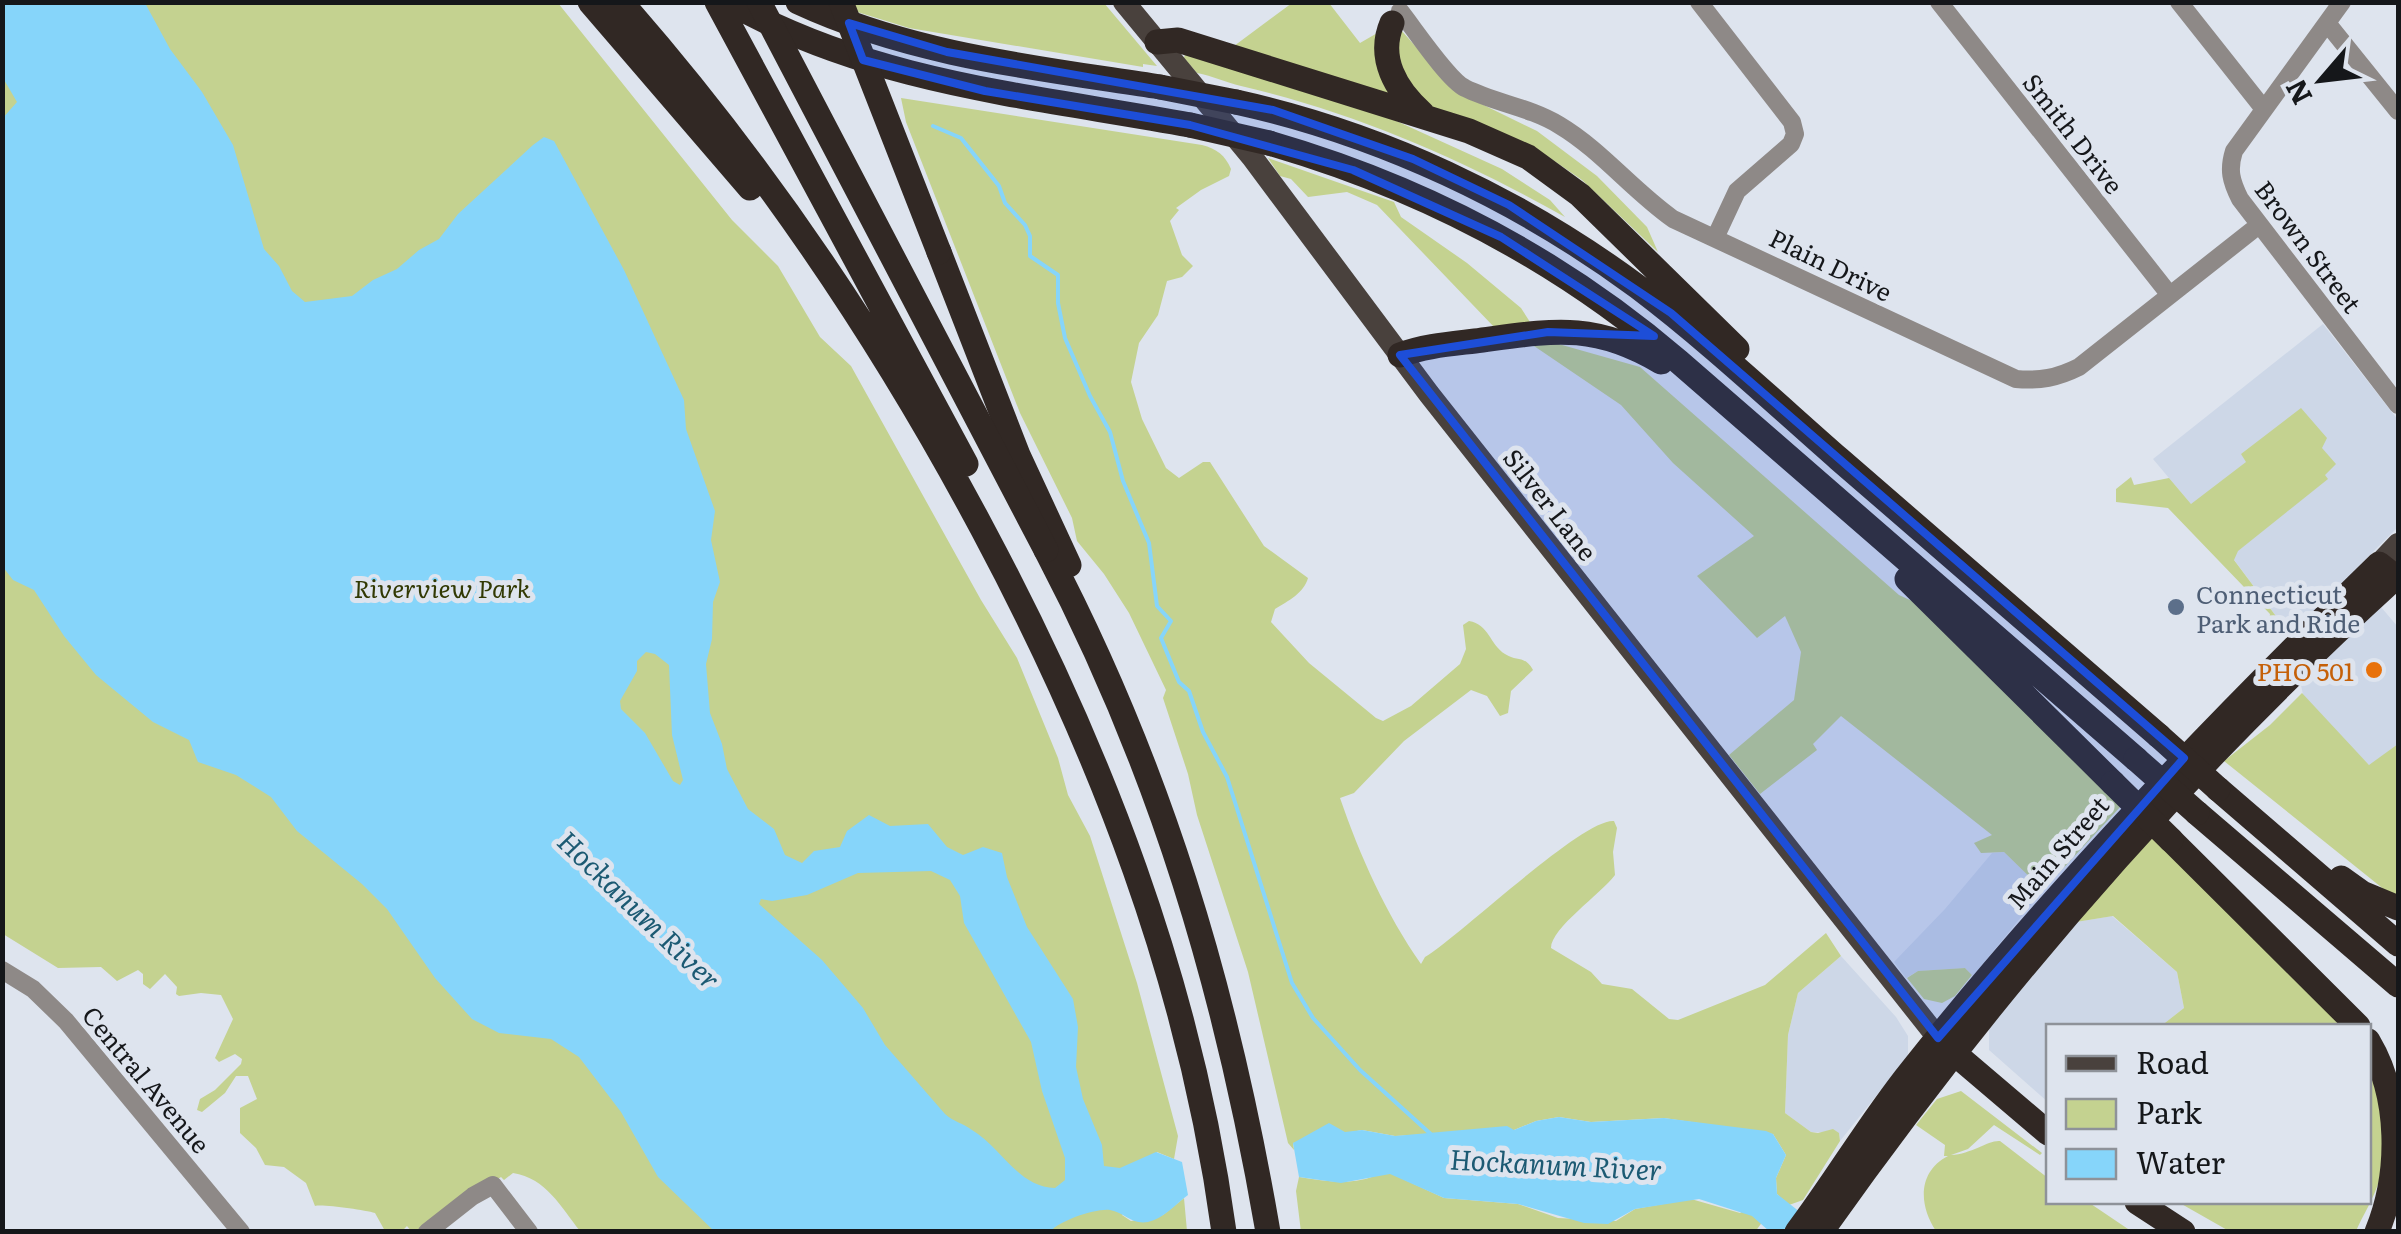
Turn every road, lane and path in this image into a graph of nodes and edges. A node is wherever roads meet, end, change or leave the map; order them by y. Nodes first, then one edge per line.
1 (590, 2) edge
2 (621, 2) edge
3 (717, 2) edge
4 (730, 2) edge
5 (759, 2) edge
6 (798, 2) edge
7 (841, 2) edge
8 (1124, 2) edge
9 (1699, 2) edge
10 (1940, 2) edge
11 (2179, 2) edge
12 (2342, 2) edge
13 (1401, 12) edge
14 (2327, 22) junction
15 (1157, 42) junction
16 (2263, 108) junction
17 (2398, 112) edge
18 (1426, 117) junction
19 (2260, 225) junction
20 (1716, 236) junction
21 (2169, 294) junction
22 (870, 332) junction
23 (1400, 355) junction
24 (2398, 405) edge
25 (1773, 443) junction
26 (1819, 484) junction
27 (1934, 541) junction
28 (2398, 544) edge
29 (1052, 546) junction
30 (2393, 573) edge
31 (1058, 678) junction
32 (2220, 787) junction
33 (2398, 908) edge
34 (2398, 944) edge
35 (2, 970) edge
36 (2398, 985) edge
37 (2356, 1024) edge
38 (1946, 1046) junction
39 (2371, 1047) edge
40 (2046, 1131) edge
41 (2141, 1204) edge
42 (2386, 1221) edge
43 (1813, 1227) edge
44 (240, 1232) edge
45 (428, 1232) edge
46 (529, 1232) edge
47 (1224, 1232) edge
48 (1268, 1232) edge
49 (2183, 1232) edge

1 - 22 highway
2 - 22 highway
3 - 31 highway
4 - 25 highway, bridge
5 - 29 highway, bridge
6 - 27 highway, bridge
7 - 29 highway, bridge
8 - 15 main road, Silver Lane
9 - 20 street
10 - 21 street, Smith Drive
11 - 16 street
12 - 14 street
13 - 18 highway
13 - 20 street, Plain Drive
14 - 16 street
14 - 17 street
15 - 18 highway
15 - 23 main road, Silver Lane
16 - 19 street, Brown Street
18 - 27 highway
19 - 21 street, Plain Drive
19 - 24 street, Brown Street
20 - 21 street, Plain Drive
22 - 31 highway
23 - 25 highway
23 - 38 main road, Silver Lane
25 - 26 highway
26 - 36 highway, bridge
26 - 37 highway, bridge
27 - 32 highway, bridge
28 - 30 main road, Main Street
29 - 48 highway
30 - 38 highway, Main Street
31 - 47 highway
32 - 33 highway
32 - 34 highway
35 - 44 street, Central Avenue
38 - 40 highway
38 - 43 highway, Main Street
39 - 42 highway
41 - 49 highway
45 - 46 street

